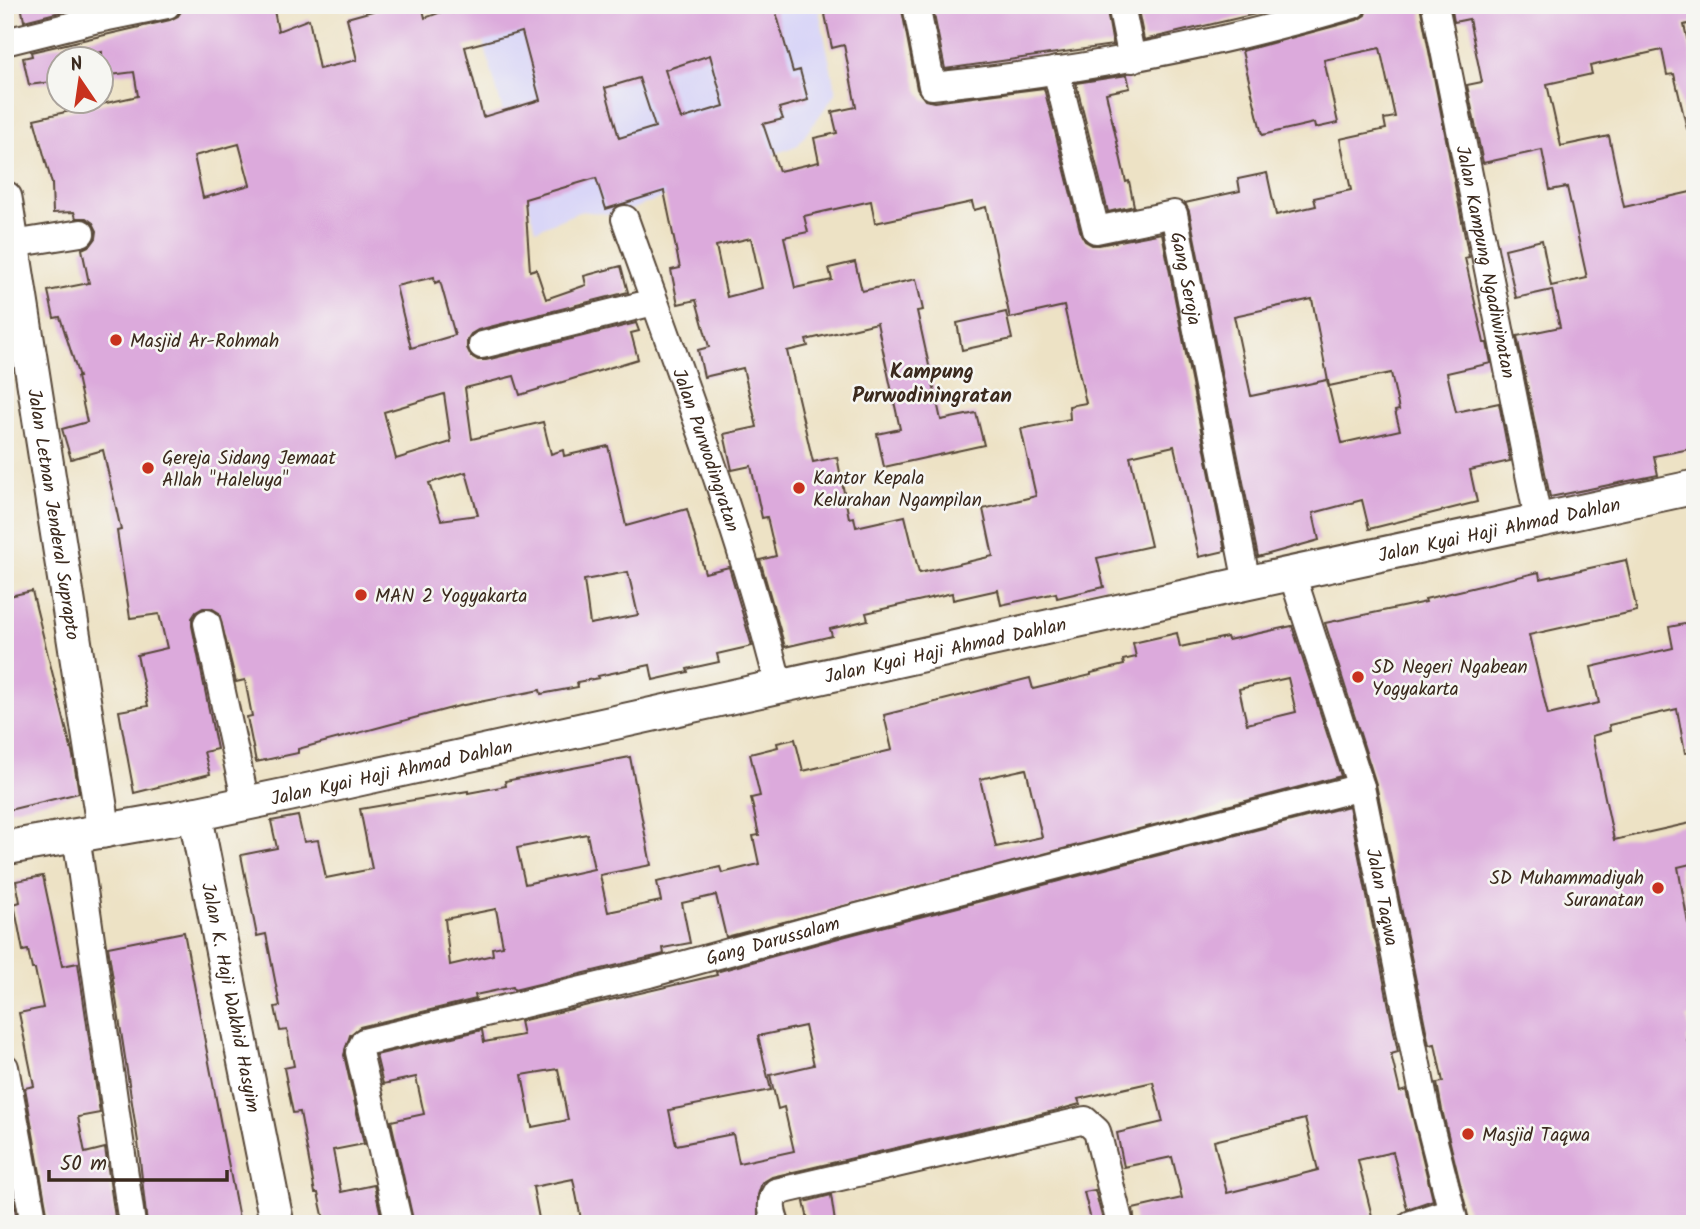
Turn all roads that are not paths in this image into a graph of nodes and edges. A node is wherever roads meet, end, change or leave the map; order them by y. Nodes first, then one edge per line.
1 (167, 5) edge
2 (916, 5) edge
3 (1121, 5) edge
4 (1353, 5) edge
5 (1435, 5) edge
6 (5, 42) edge
7 (1132, 59) junction
8 (1056, 70) junction
9 (5, 198) edge
10 (625, 219) dead end
11 (81, 233) dead end
12 (13, 244) junction
13 (12, 286) edge
14 (654, 302) junction
15 (482, 345) dead end
16 (1695, 487) edge
17 (1538, 519) junction
18 (1292, 574) junction
19 (1247, 583) junction
20 (207, 623) dead end
21 (779, 686) junction
22 (1361, 786) junction
23 (246, 803) junction
24 (195, 814) junction
25 (90, 833) junction
26 (5, 848) edge
27 (5, 1067) edge
28 (1453, 1217) edge
29 (34, 1224) edge
30 (132, 1224) edge
31 (277, 1224) edge
32 (399, 1224) edge
33 (776, 1224) edge
34 (1120, 1224) edge
35 (1411, 1224) edge

1 - 6 street
2 - 8 street
3 - 7 street
4 - 7 street
5 - 17 street, Jalan Kampung Ngadiwinatan
7 - 8 street
8 - 19 street, Gang Seroja
9 - 12 main road, Jalan Letnan Jenderal Suprapto
10 - 14 street, Jalan Purwodingratan
11 - 12 street
12 - 13 main road, Jalan Letnan Jenderal Suprapto
13 - 25 main road, Jalan Letnan Jenderal Suprapto
14 - 15 street
14 - 21 street, Jalan Purwodingratan
16 - 17 main road, Jalan Kyai Haji Ahmad Dahlan
17 - 18 main road, Jalan Kyai Haji Ahmad Dahlan
18 - 19 main road, Jalan Kyai Haji Ahmad Dahlan
18 - 22 street, Jalan Taqwa
19 - 21 main road, Jalan Kyai Haji Ahmad Dahlan
20 - 23 street
21 - 23 main road, Jalan Kyai Haji Ahmad Dahlan
22 - 28 street, Jalan Taqwa
22 - 32 street, Gang Darussalam
23 - 24 main road, Jalan Kyai Haji Ahmad Dahlan
24 - 25 main road, Jalan Kyai Haji Ahmad Dahlan
24 - 31 main road, Jalan K. Haji Wakhid Hasyim
25 - 26 main road, Jalan Kyai Haji Ahmad Dahlan
25 - 30 street
27 - 29 street
28 - 35 street
33 - 34 street

